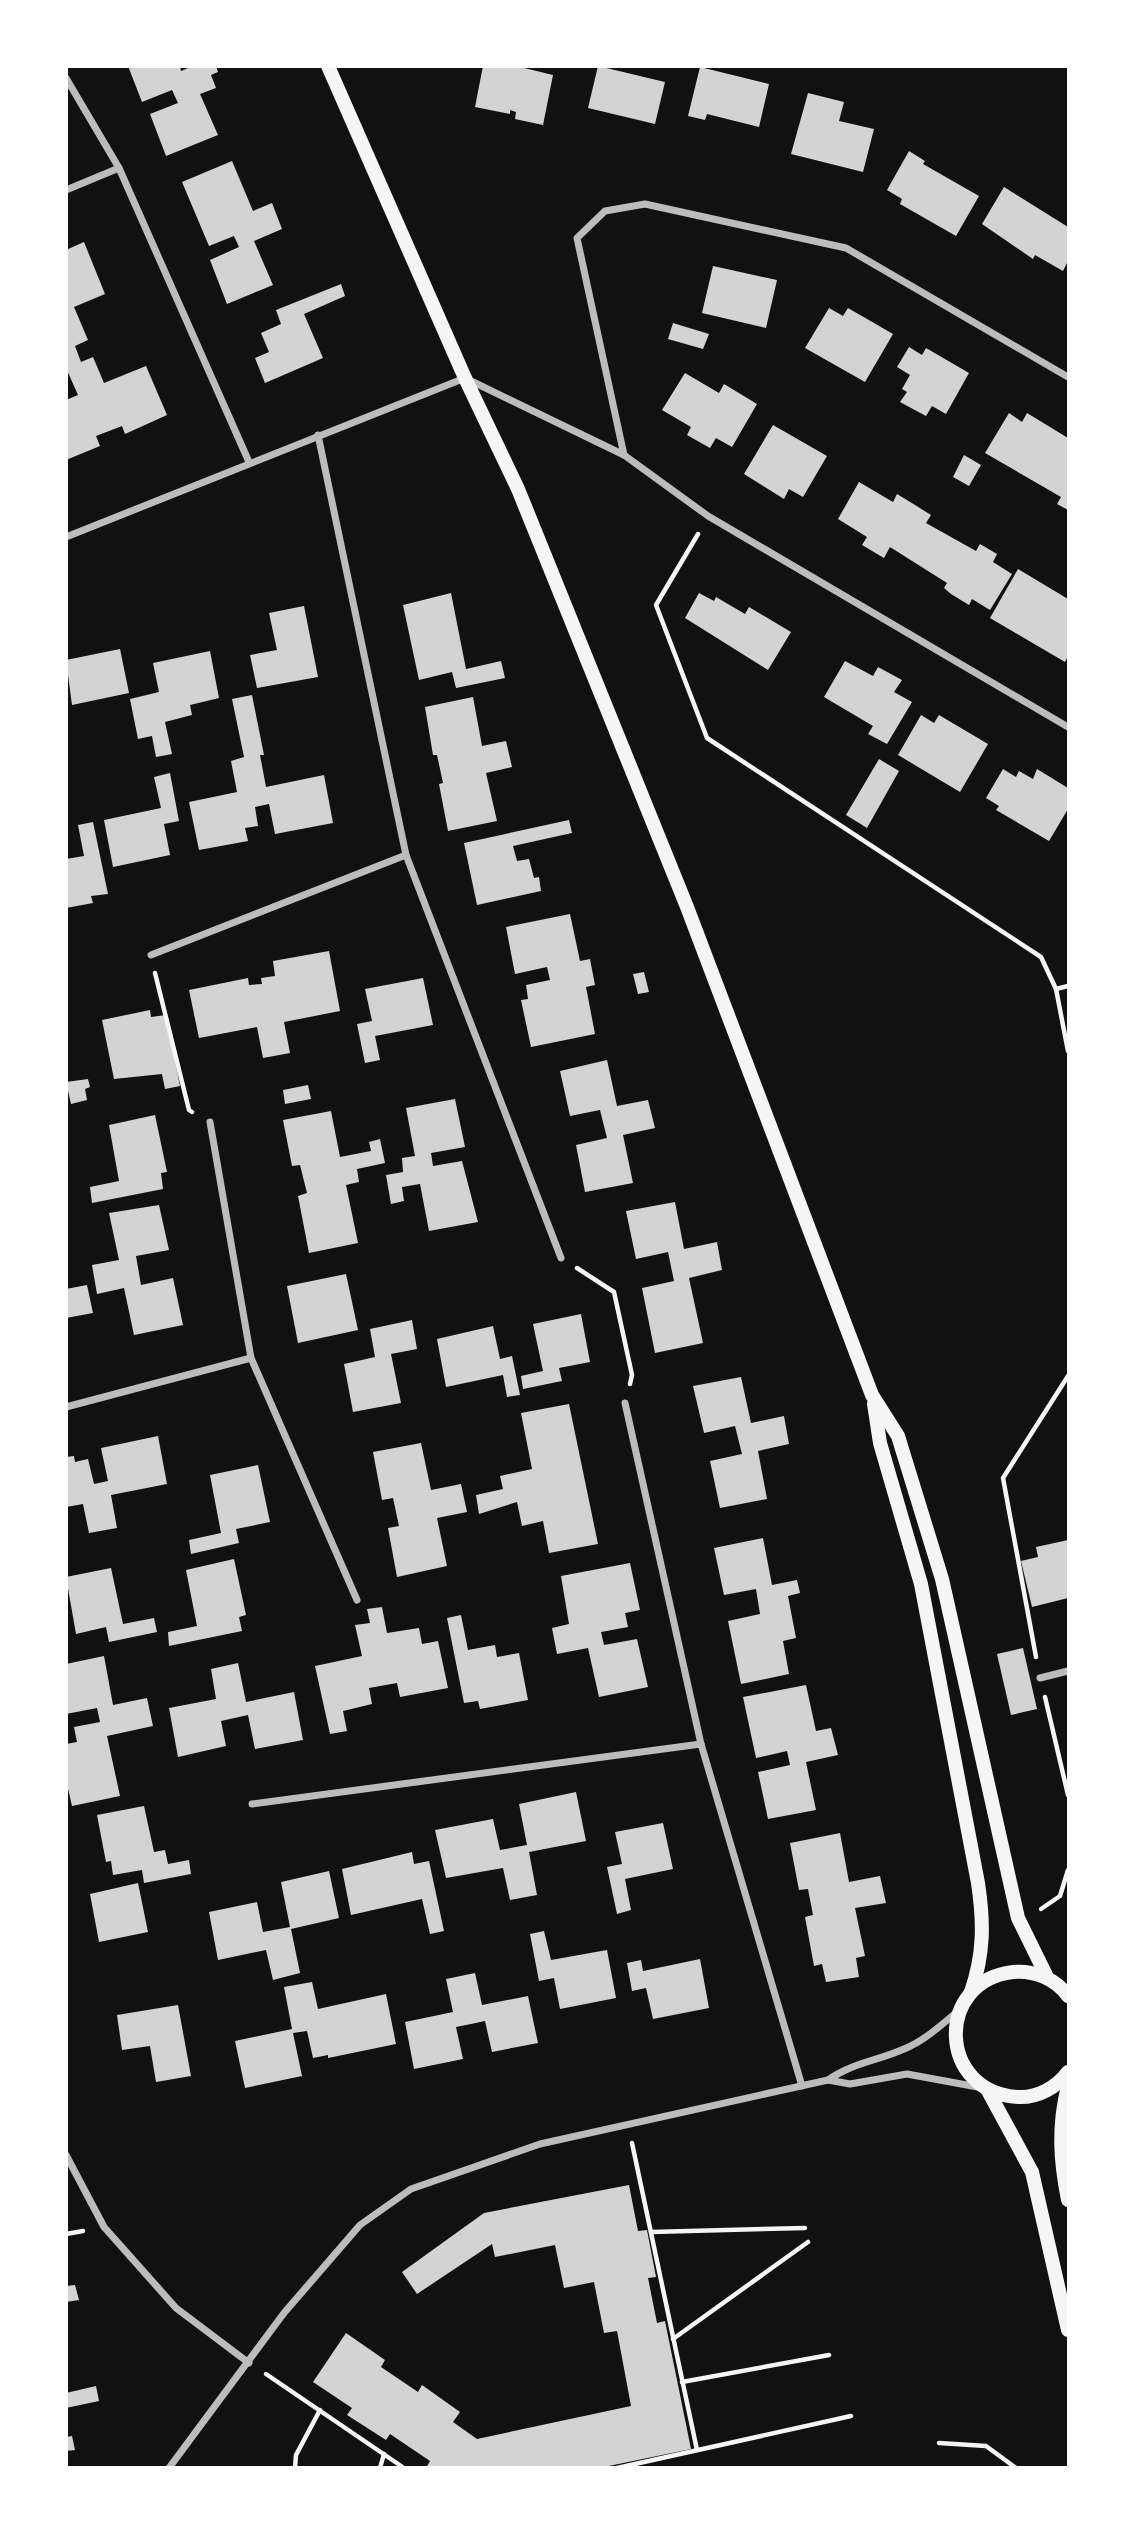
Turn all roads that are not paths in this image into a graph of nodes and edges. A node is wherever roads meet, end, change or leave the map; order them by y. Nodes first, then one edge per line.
1 (328, 66) edge
2 (66, 78) edge
3 (119, 168) junction
4 (66, 190) edge
5 (1069, 377) edge
6 (465, 378) junction
7 (318, 435) junction
8 (624, 455) junction
9 (249, 462) junction
10 (66, 537) edge
11 (1069, 727) edge
12 (407, 855) junction
13 (151, 955) road end
14 (210, 1122) road end
15 (561, 1258) road end
16 (251, 1358) junction
17 (872, 1395) junction
18 (625, 1403) road end
19 (66, 1407) edge
20 (357, 1600) dead end
21 (1069, 1671) edge
22 (1040, 1678) road end
23 (701, 1744) junction
24 (252, 1804) dead end
25 (1047, 1978) junction
26 (971, 1992) junction
27 (1067, 1992) edge
28 (960, 2010) junction
29 (1069, 2072) edge
30 (828, 2080) junction
31 (802, 2086) junction
32 (1069, 2086) edge
33 (987, 2089) junction
34 (66, 2155) edge
35 (1069, 2200) edge
36 (1069, 2330) edge
37 (249, 2363) junction
38 (169, 2468) edge

1 - 6 main road
2 - 3 street
3 - 4 street
3 - 9 street
5 - 8 street
6 - 7 street
6 - 8 street
6 - 17 main road
7 - 9 street
7 - 12 street
8 - 11 street
9 - 10 street
12 - 13 street
12 - 15 street
14 - 16 street
16 - 19 street
16 - 20 street
17 - 25 main road
17 - 26 main road
18 - 23 street
21 - 22 street
23 - 24 street
23 - 31 street
25 - 26 main road
25 - 27 main road
26 - 28 main road
28 - 30 street
28 - 33 main road
29 - 33 main road
30 - 31 street
30 - 33 street
31 - 37 street
32 - 35 main road
33 - 36 main road
34 - 37 street
37 - 38 street

